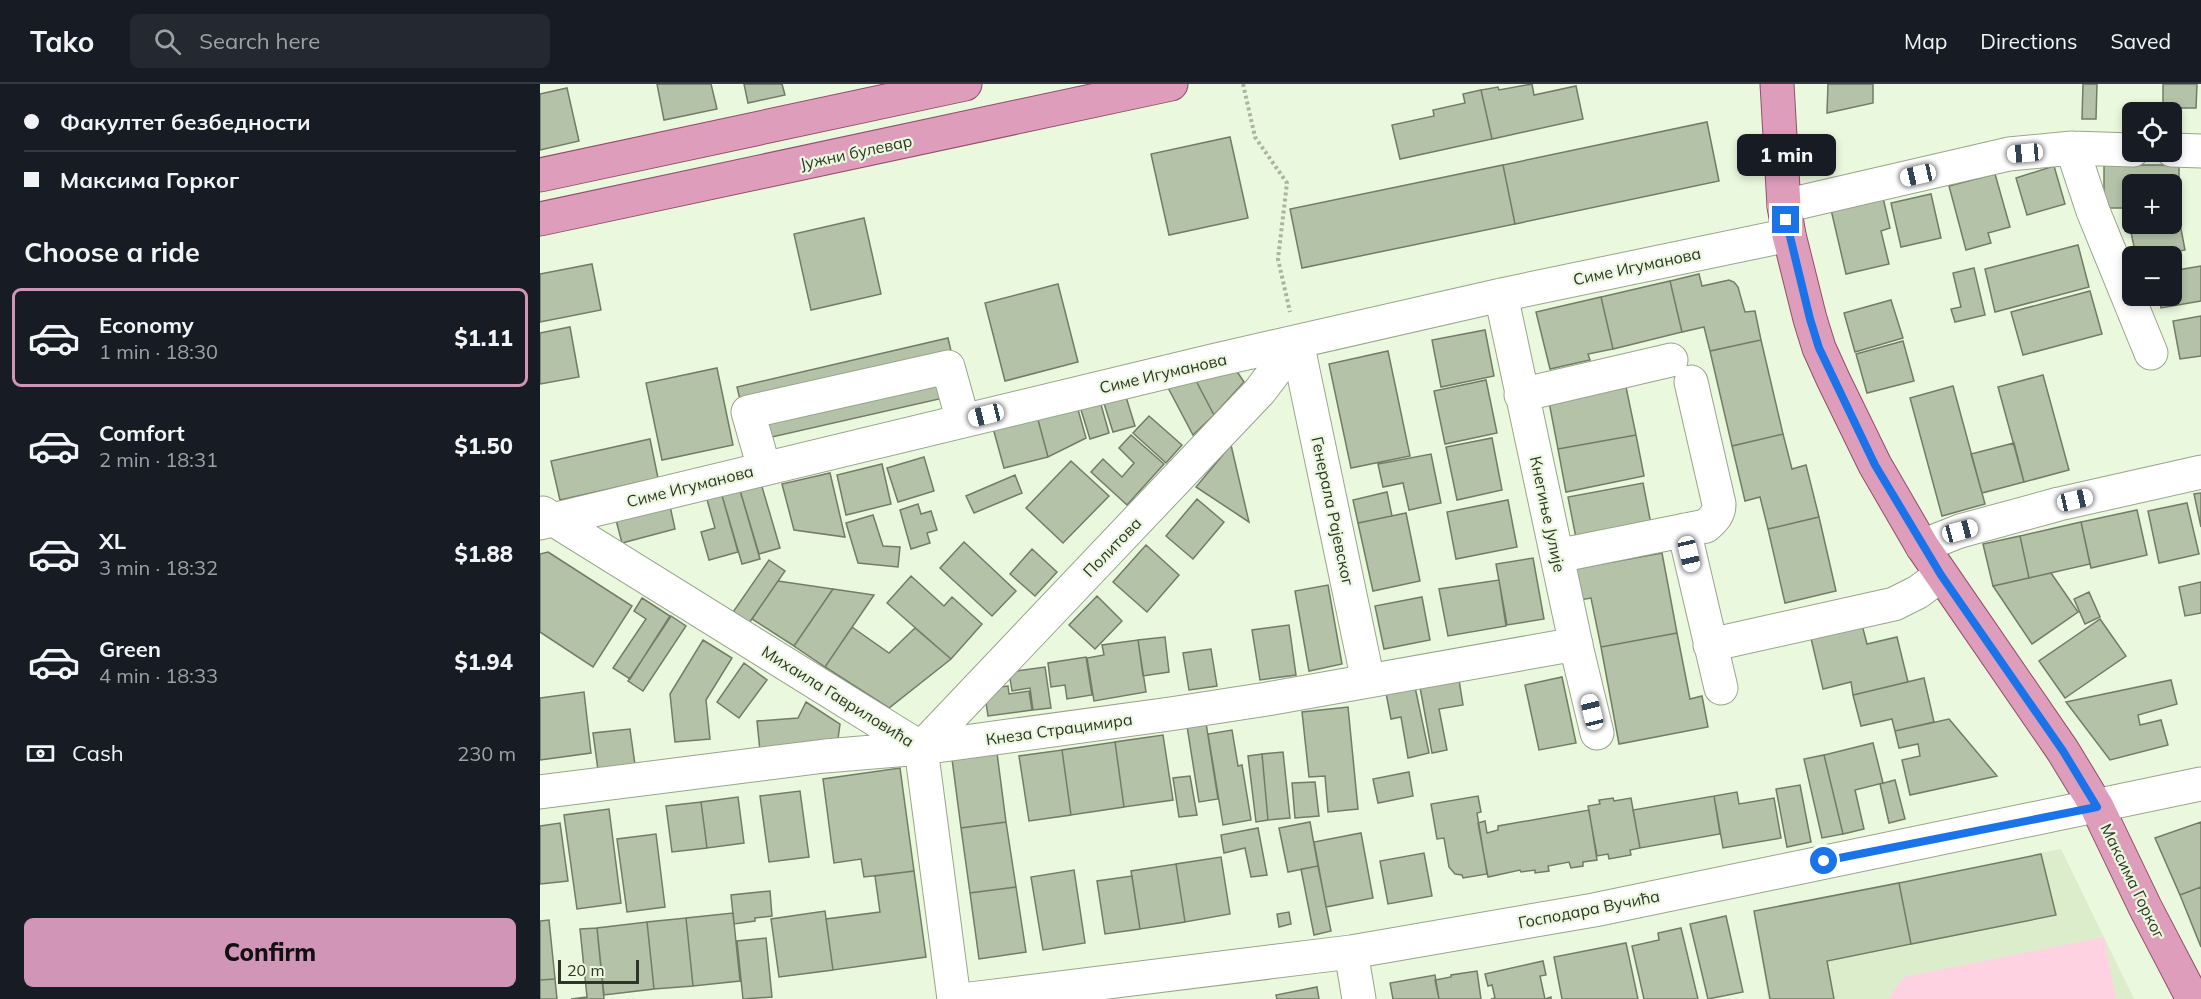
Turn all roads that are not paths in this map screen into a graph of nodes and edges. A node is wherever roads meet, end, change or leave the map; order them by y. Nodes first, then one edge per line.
1 (965, 84) edge
2 (1171, 84) edge
3 (1777, 84) edge
4 (2072, 148) junction
5 (2122, 150) edge
6 (2182, 150) edge
7 (2201, 151) edge
8 (540, 175) edge
9 (540, 219) edge
10 (1786, 220) junction
11 (1501, 295) junction
12 (1297, 342) junction
13 (2151, 353) dead end
14 (1521, 395) junction
15 (963, 421) junction
16 (764, 468) junction
17 (2201, 472) edge
18 (545, 518) edge
19 (1684, 530) junction
20 (1922, 546) junction
21 (1557, 556) junction
22 (1941, 575) junction
23 (1576, 644) junction
24 (1710, 645) junction
25 (1368, 681) junction
26 (1721, 688) dead end
27 (1597, 733) dead end
28 (921, 748) junction
29 (2201, 784) edge
30 (540, 792) edge
31 (2097, 807) junction
32 (1351, 952) junction
33 (954, 999) edge
34 (970, 999) edge
35 (1359, 999) edge
36 (2193, 999) edge

1 - 8 main road
2 - 9 main road, Јужни булевар
3 - 10 main road, Максима Горког
4 - 5 street, Симе Игуманова
4 - 10 street, Симе Игуманова
4 - 13 street
6 - 7 street
10 - 11 street, Симе Игуманова
10 - 20 main road, Максима Горког
11 - 12 street, Симе Игуманова
11 - 14 street, Кнегиње Јулије
12 - 15 street, Симе Игуманова
12 - 25 street, Генерала Рајевског
12 - 28 street, Политова
14 - 19 street
14 - 21 street, Кнегиње Јулије
15 - 16 street, Симе Игуманова
15 - 16 street
16 - 18 street, Симе Игуманова
17 - 20 street
18 - 28 street, Михаила Гавриловића
19 - 21 street
19 - 24 street
20 - 22 main road, Максима Горког
21 - 23 street, Кнегиње Јулије
22 - 24 street
22 - 31 main road, Максима Горког
23 - 25 street, Кнеза Страцимира
23 - 27 street, Кнегиње Јулије
24 - 26 street
25 - 28 street, Кнеза Страцимира
28 - 30 street, Кнеза Страцимира
28 - 33 street, Михаила Гавриловића
29 - 31 street, Господара Вучића
31 - 32 street, Господара Вучића
31 - 36 main road, Максима Горког
32 - 34 street, Господара Вучића
32 - 35 street

